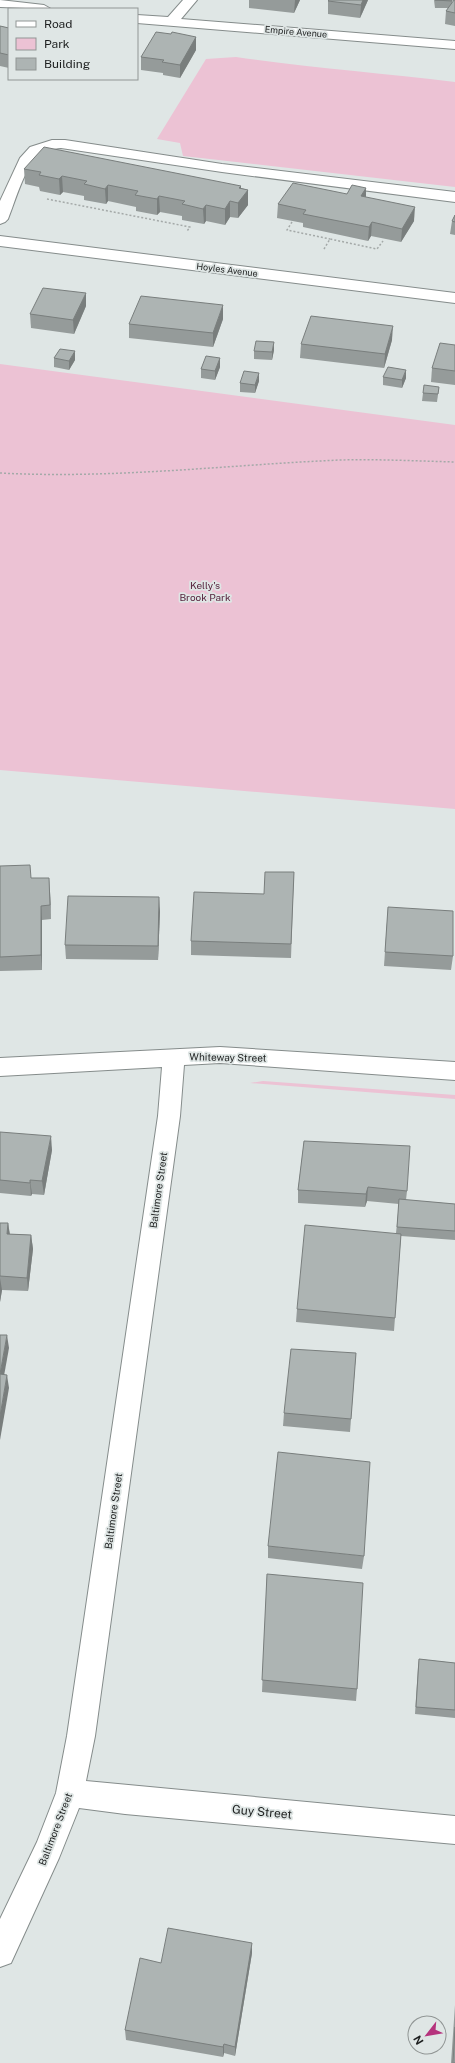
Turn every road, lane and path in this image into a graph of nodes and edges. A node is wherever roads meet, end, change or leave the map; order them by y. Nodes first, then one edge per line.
1 (190, 0) edge
2 (0, 3) edge
3 (37, 8) edge
4 (138, 19) edge
5 (172, 21) junction
6 (455, 45) edge
7 (455, 197) edge
8 (47, 199) edge
9 (0, 219) edge
10 (292, 222) edge
11 (185, 233) dead end
12 (330, 239) junction
13 (0, 241) edge
14 (383, 241) edge
15 (323, 251) dead end
16 (455, 298) edge
17 (455, 462) edge
18 (0, 473) edge
19 (174, 1057) junction
20 (0, 1067) edge
21 (455, 1071) edge
22 (70, 1792) junction
23 (455, 1830) edge
24 (0, 1952) edge

1 - 5 street
2 - 3 street
4 - 5 street, Empire Avenue
5 - 6 street, Empire Avenue
7 - 9 street
8 - 11 path
10 - 12 path
12 - 14 path
12 - 15 path
13 - 16 street, Hoyles Avenue
17 - 18 path
19 - 20 street, Whiteway Street
19 - 21 street, Whiteway Street
19 - 22 street, Baltimore Street
22 - 23 street, Guy Street
22 - 24 street, Baltimore Street

